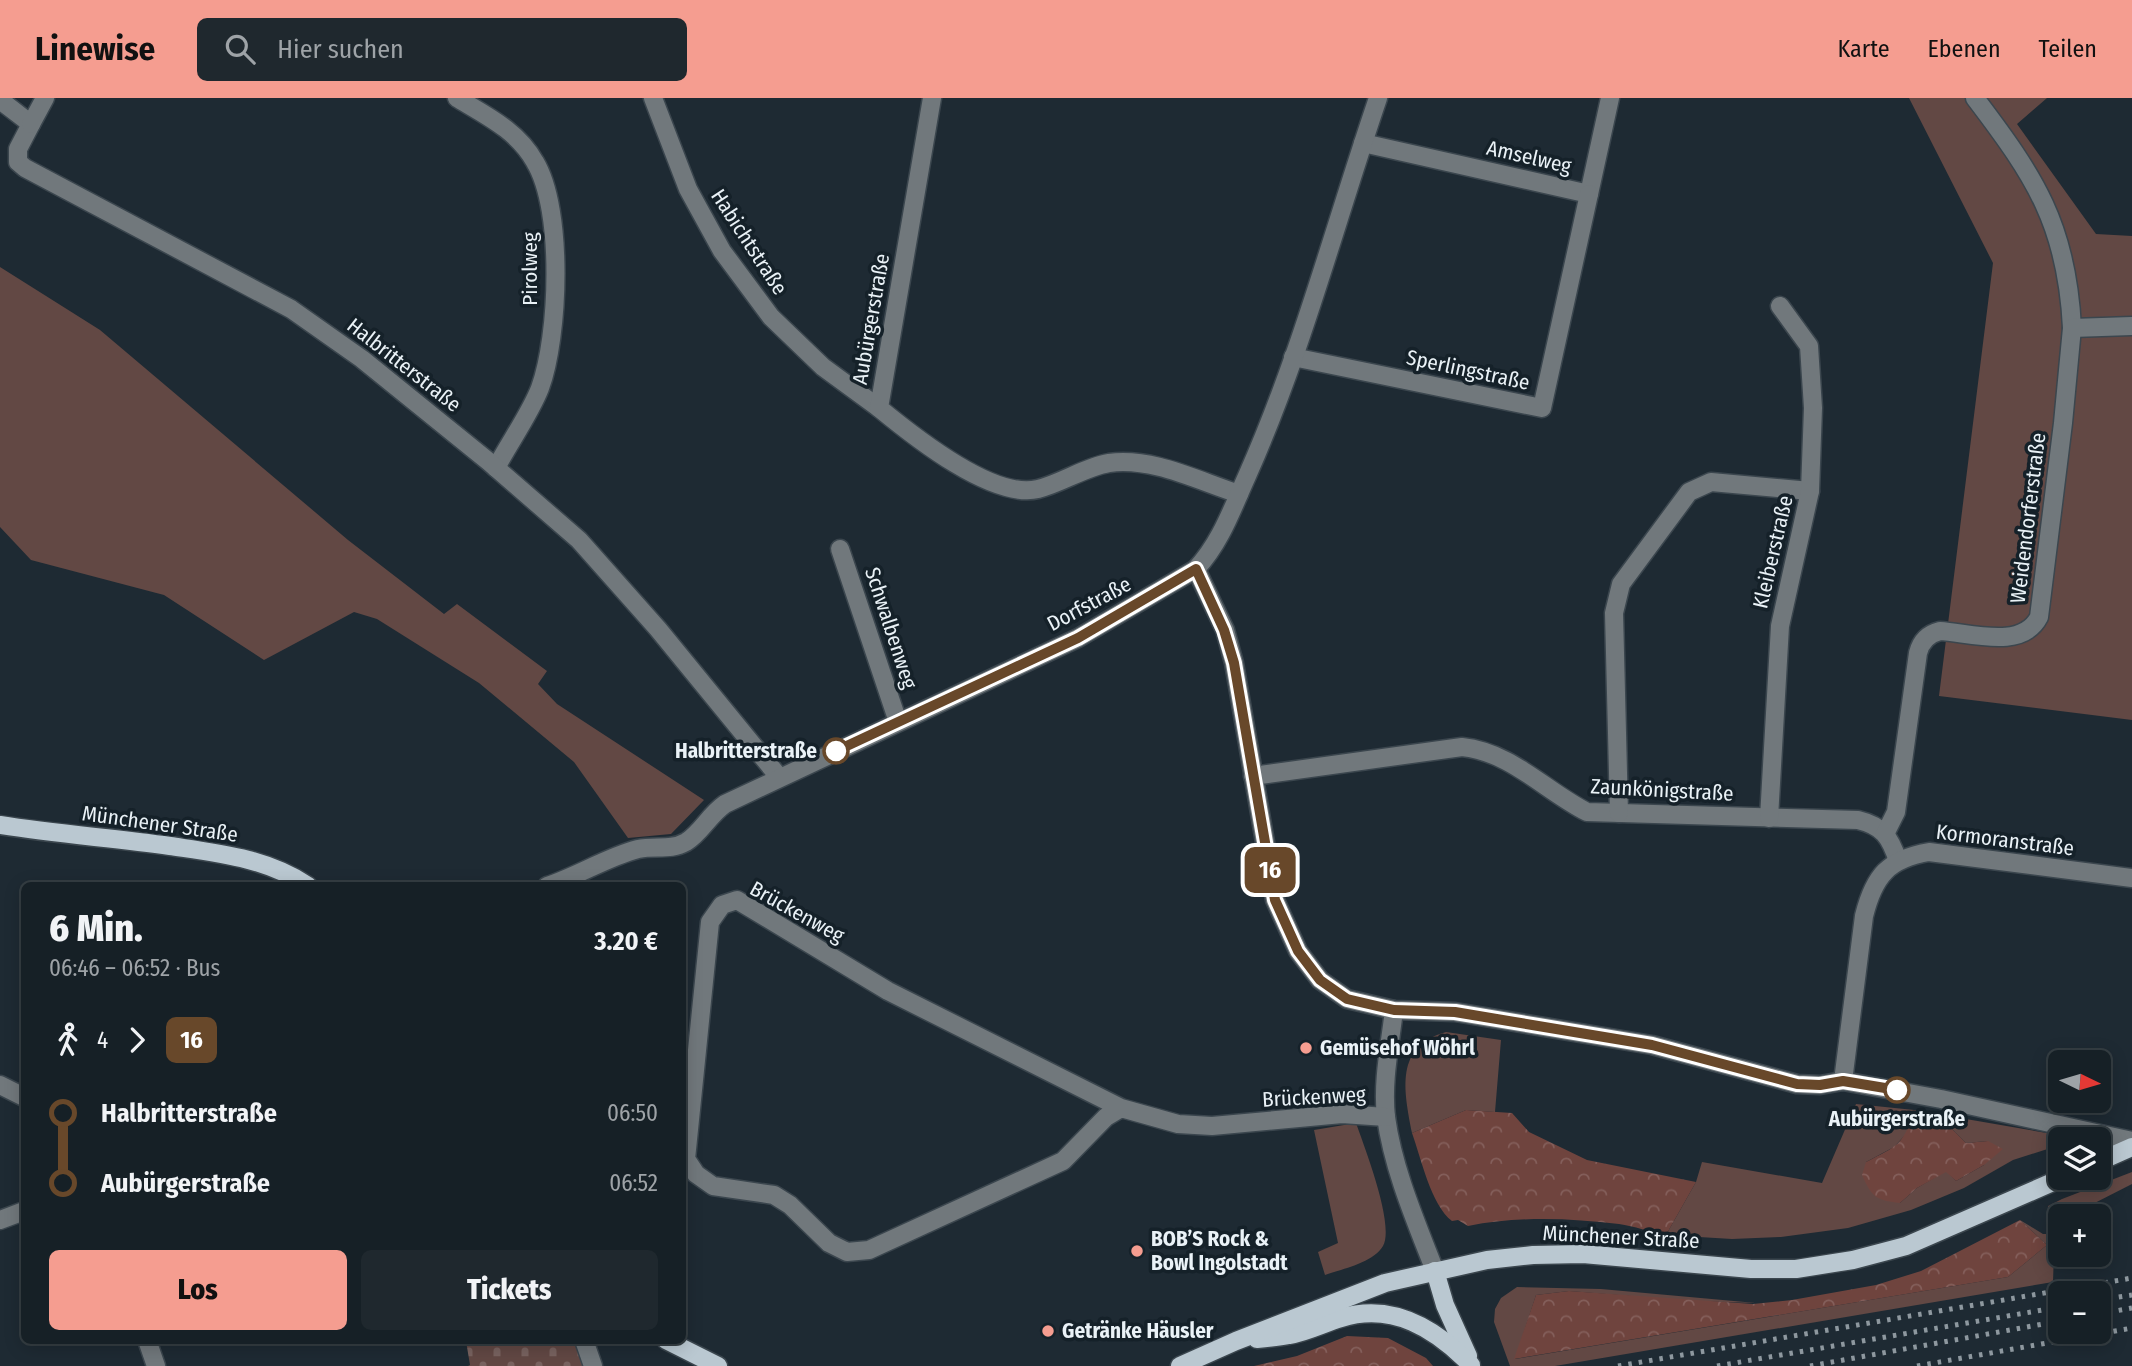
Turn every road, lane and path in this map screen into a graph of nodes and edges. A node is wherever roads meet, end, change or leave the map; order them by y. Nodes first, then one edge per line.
1 (45, 98) edge
2 (457, 98) edge
3 (653, 98) edge
4 (932, 98) edge
5 (1378, 98) edge
6 (1610, 98) edge
7 (1975, 98) edge
8 (0, 100) edge
9 (31, 124) junction
10 (1363, 143) junction
11 (1589, 194) junction
12 (1780, 306) dead end
13 (2132, 326) edge
14 (2072, 328) junction
15 (1293, 357) junction
16 (879, 408) junction
17 (496, 468) junction
18 (1810, 491) junction
19 (1239, 494) junction
20 (840, 549) dead end
21 (1196, 569) junction
22 (898, 722) junction
23 (1253, 776) junction
24 (779, 777) junction
25 (1619, 813) junction
26 (1769, 818) junction
27 (0, 825) edge
28 (1885, 834) junction
29 (1898, 861) junction
30 (2132, 878) edge
31 (300, 882) edge
32 (557, 882) edge
33 (1394, 1010) junction
34 (1843, 1081) junction
35 (0, 1084) edge
36 (21, 1095) edge
37 (1121, 1108) junction
38 (1386, 1117) junction
39 (2132, 1142) edge
40 (2132, 1147) edge
41 (2111, 1156) edge
42 (2048, 1184) edge
43 (21, 1212) edge
44 (0, 1220) edge
45 (1435, 1271) junction
46 (1236, 1341) junction
47 (148, 1344) edge
48 (585, 1344) edge
49 (674, 1344) edge
50 (1472, 1365) edge
51 (156, 1366) edge
52 (593, 1366) edge
53 (718, 1366) edge
54 (1180, 1366) edge

1 - 9 street, Halbritterstraße
2 - 17 street, Pirolweg
3 - 16 street, Habichtstraße
4 - 16 street, Aubürgerstraße
5 - 10 street, Dorfstraße
6 - 11 street, Amselweg
7 - 14 street
8 - 9 street
9 - 17 street, Halbritterstraße
10 - 11 street, Amselweg
10 - 15 street, Dorfstraße
11 - 15 street, Sperlingstraße
12 - 18 street, Kleiberstraße
13 - 14 street
14 - 28 street, Weidendorferstraße
15 - 19 street, Dorfstraße
16 - 19 street, Aubürgerstraße
17 - 24 street, Halbritterstraße
18 - 25 street
18 - 26 street, Kleiberstraße
19 - 21 street, Dorfstraße
20 - 22 street, Schwalbenweg
21 - 22 street, Dorfstraße
21 - 23 street
22 - 24 street, Dorfstraße
23 - 25 street, Zaunkönigstraße
23 - 33 street
24 - 32 street, Dorfstraße
25 - 26 street, Zaunkönigstraße
26 - 28 street, Zaunkönigstraße
27 - 31 main road, Münchener Straße
28 - 29 street
29 - 30 street, Kormoranstraße
29 - 34 street
33 - 34 street
33 - 38 street
34 - 39 street
35 - 36 street
37 - 37 street, Brückenweg
37 - 38 street, Brückenweg
38 - 45 street
40 - 41 main road
42 - 45 main road, Münchener Straße
43 - 44 street
45 - 46 main road, Münchener Straße
45 - 50 main road
46 - 50 main road
46 - 54 main road, Münchener Straße
47 - 51 street
48 - 52 street
49 - 53 main road

